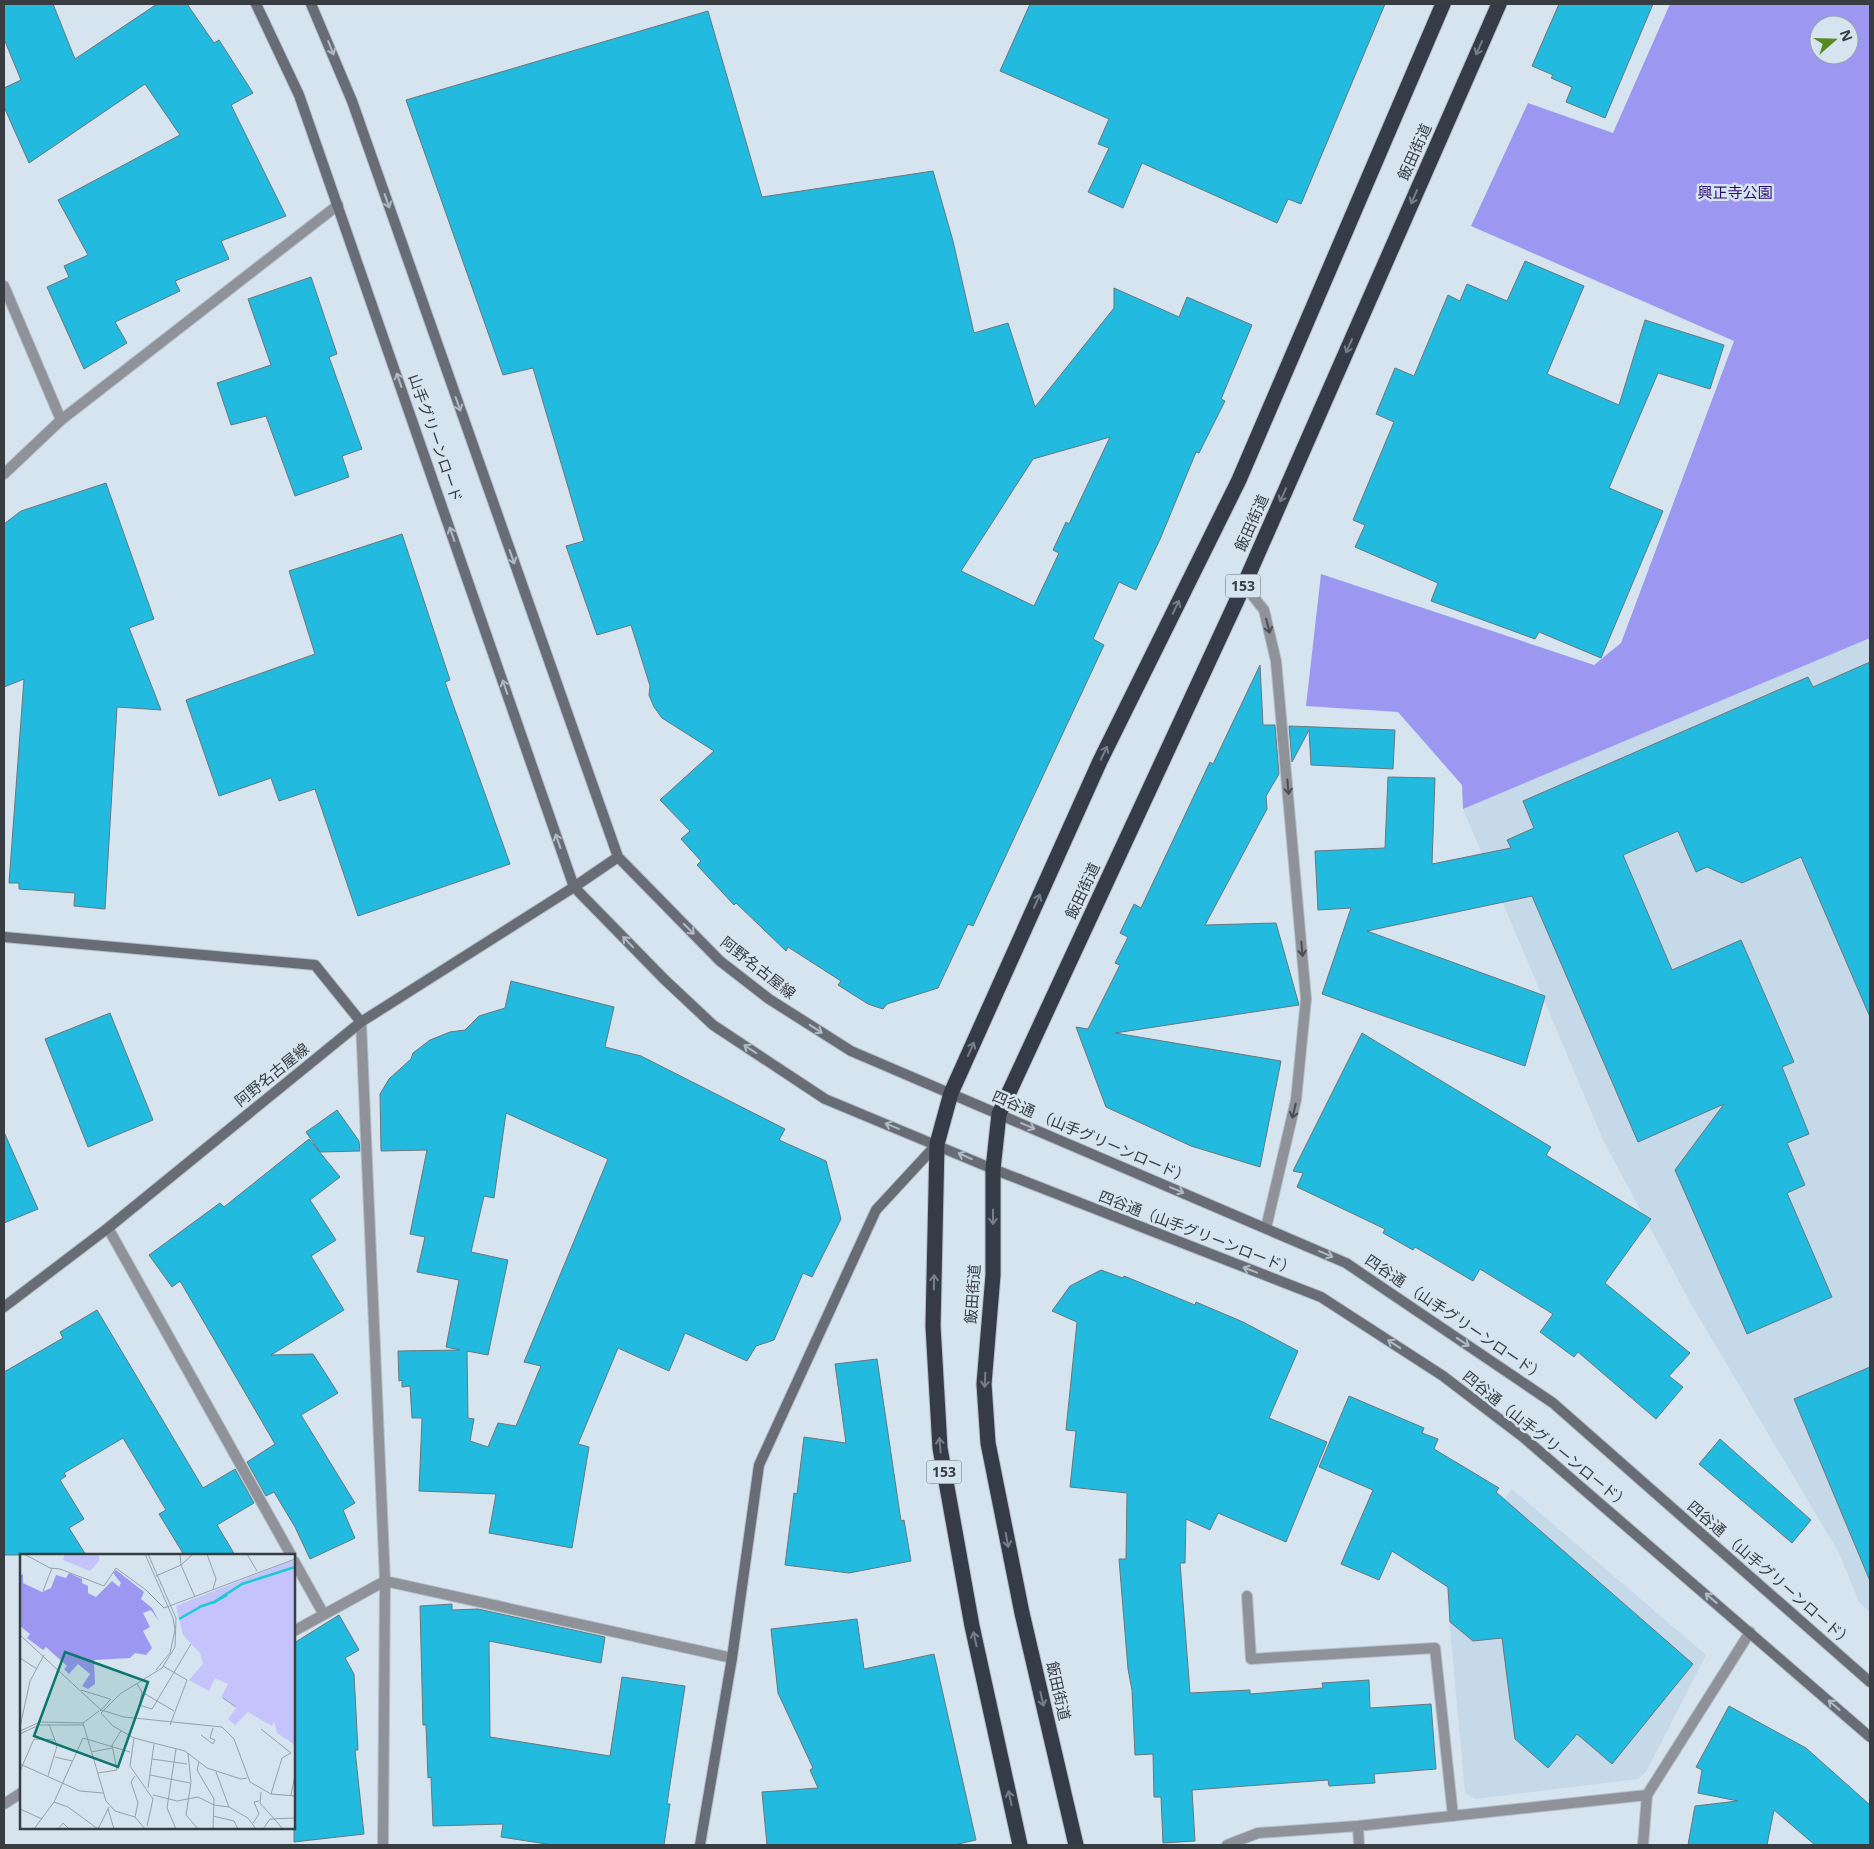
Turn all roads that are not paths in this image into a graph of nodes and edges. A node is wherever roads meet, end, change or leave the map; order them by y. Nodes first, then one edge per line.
1 (256, 4) edge
2 (311, 4) edge
3 (1443, 4) edge
4 (1499, 4) edge
5 (338, 205) junction
6 (4, 286) edge
7 (62, 420) junction
8 (4, 474) edge
9 (1244, 585) junction
10 (618, 857) junction
11 (574, 887) junction
12 (4, 937) edge
13 (361, 1022) junction
14 (951, 1094) junction
15 (999, 1114) junction
16 (937, 1144) junction
17 (993, 1169) junction
18 (108, 1228) junction
19 (1266, 1228) junction
20 (4, 1308) edge
21 (290, 1554) edge
22 (295, 1563) edge
23 (385, 1581) junction
24 (1248, 1596) dead end
25 (323, 1613) junction
26 (295, 1630) edge
27 (1750, 1632) junction
28 (732, 1658) junction
29 (1870, 1682) edge
30 (1870, 1737) edge
31 (20, 1794) edge
32 (1647, 1795) junction
33 (4, 1804) edge
34 (1453, 1816) junction
35 (1358, 1826) junction
36 (383, 1845) edge
37 (700, 1845) edge
38 (1020, 1845) edge
39 (1076, 1845) edge
40 (1227, 1845) edge
41 (1359, 1845) edge
42 (1642, 1845) edge

1 - 5 street, 山手グリーンロード
2 -> 10 street
14 -> 3 highway, 飯田街道 / 153
4 -> 9 highway, 飯田街道 / 153
5 - 7 street
11 -> 5 street, 山手グリーンロード
6 - 7 street
7 - 8 street
9 - 15 highway, 飯田街道 / 153
9 -> 19 street
10 - 11 street, 阿野名古屋線
10 -> 14 street, 阿野名古屋線
11 - 13 street, 阿野名古屋線
16 -> 11 street
12 - 13 street
13 - 18 street, 阿野名古屋線
13 - 23 street
14 - 15 street, 四谷通 （山手グリーンロード）
14 - 16 highway, 飯田街道 / 153
15 - 17 highway, 飯田街道 / 153
15 -> 19 street, 四谷通 （山手グリーンロード）
17 -> 16 street, 四谷通（山手グリーンロード）
16 - 28 street
38 -> 16 highway, 飯田街道 / 153
27 -> 17 street, 四谷通（山手グリーンロード）
17 -> 39 highway, 飯田街道 / 153
18 - 20 street, 阿野名古屋線
18 - 21 street
19 -> 29 street, 四谷通 （山手グリーンロード）
22 - 25 street
23 - 25 street
23 - 28 street
23 - 36 street
24 - 34 street
25 - 26 street
30 -> 27 street, 四谷通（山手グリーンロード）
27 - 32 street
28 - 37 street
31 - 33 street
32 - 34 street
32 - 42 street
34 - 35 street
35 - 40 street
35 - 41 street

